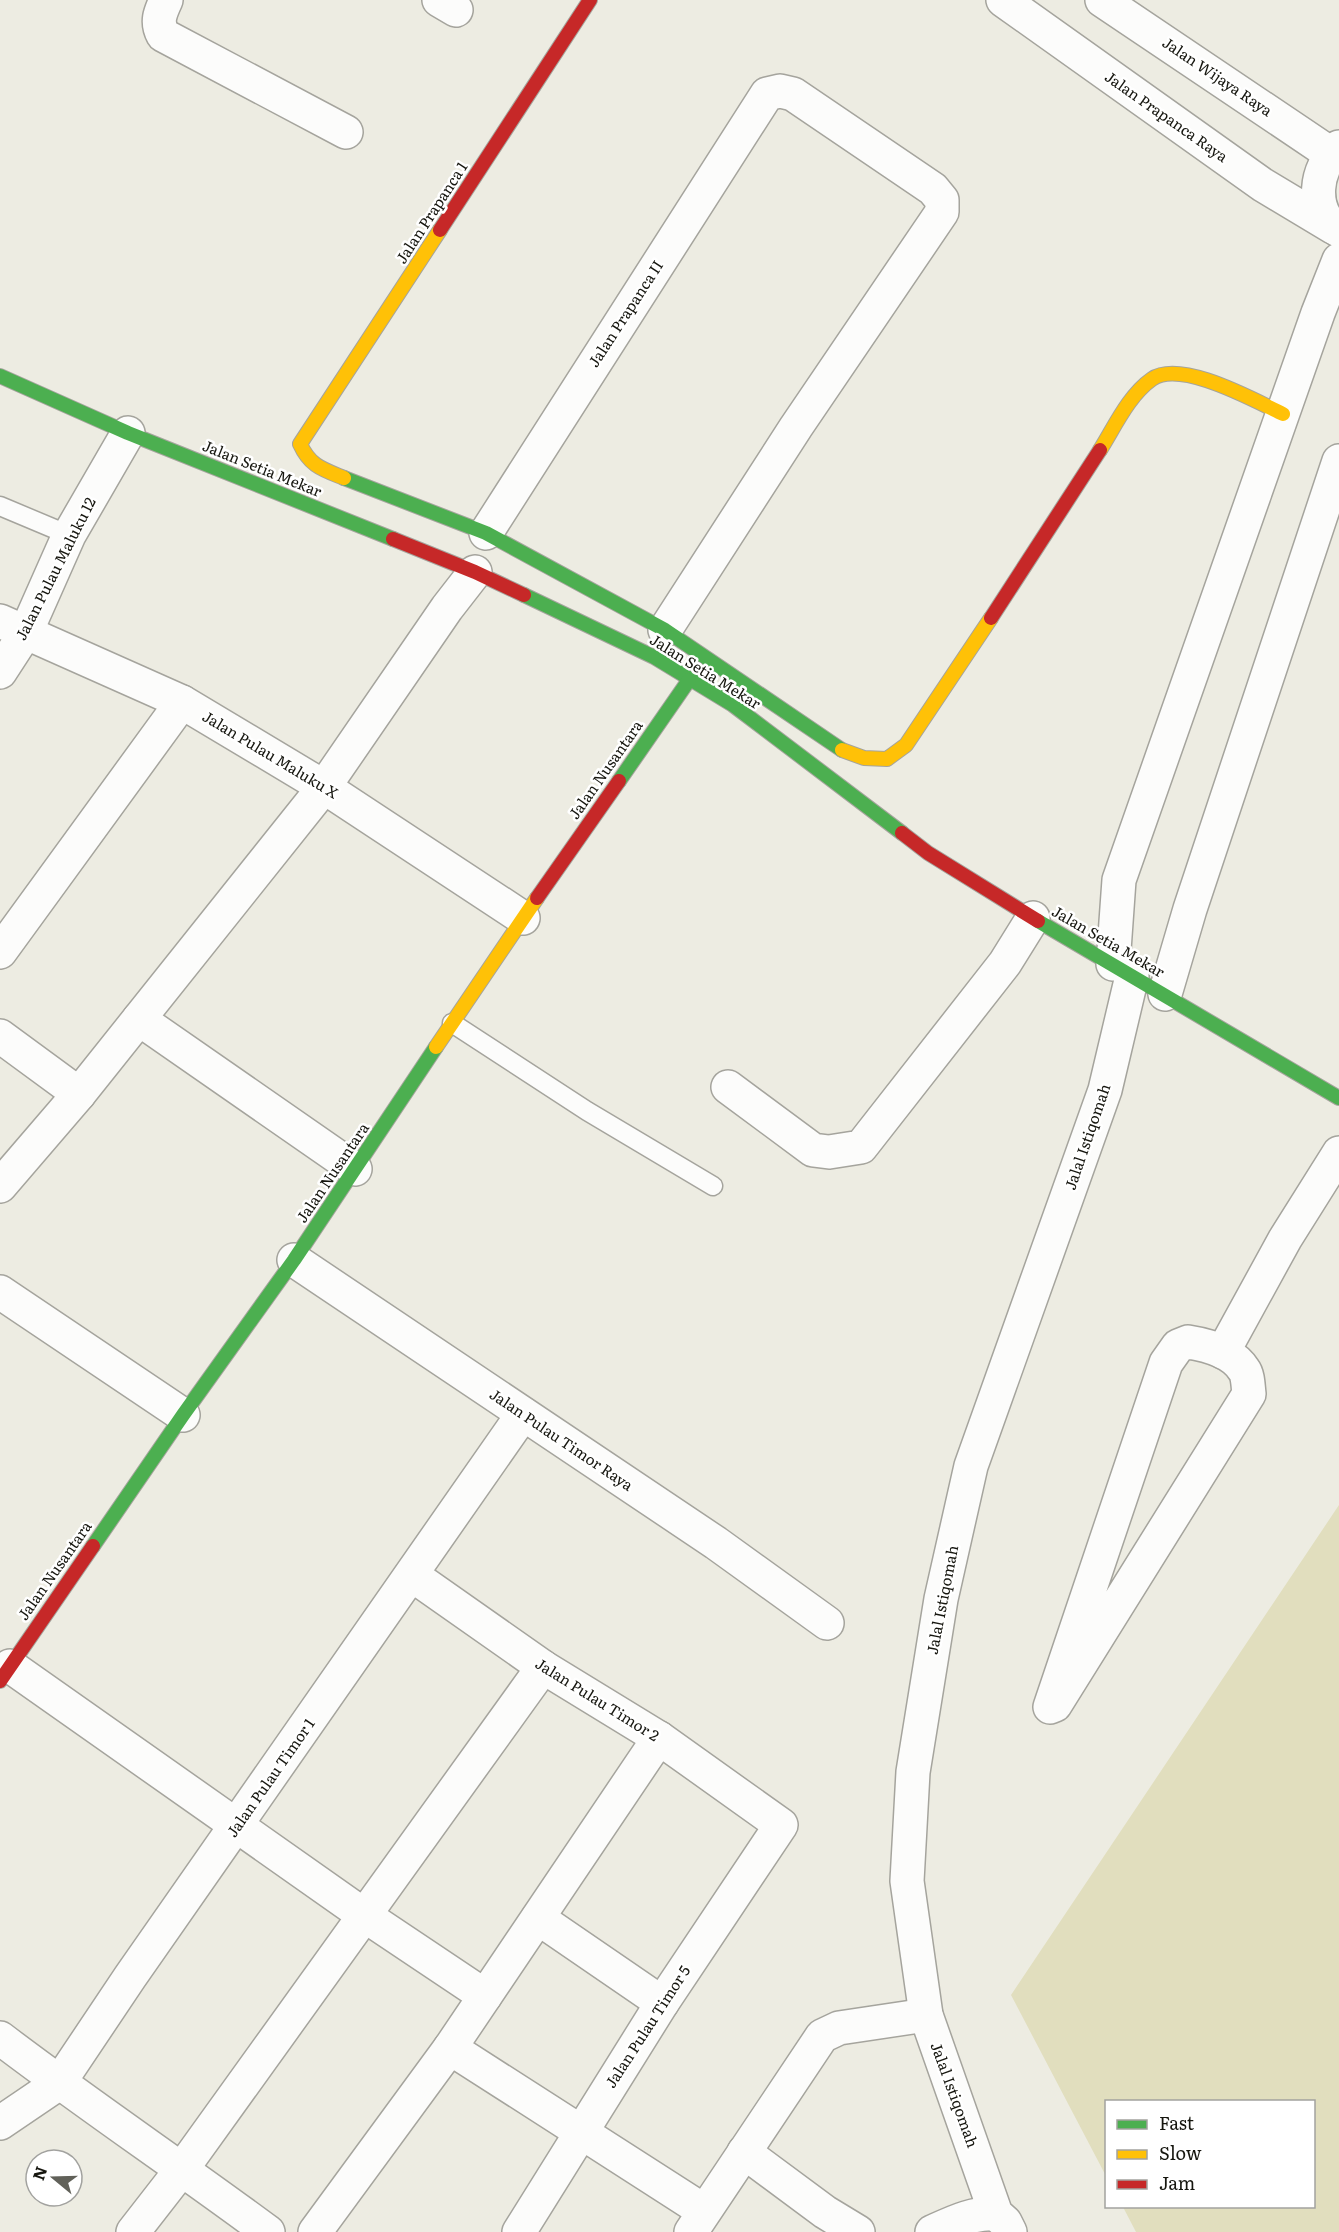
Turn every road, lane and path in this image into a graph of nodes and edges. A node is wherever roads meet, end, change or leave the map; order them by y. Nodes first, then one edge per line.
1 (166, 0) edge
2 (590, 0) edge
3 (1004, 0) edge
4 (1102, 0) edge
5 (346, 132) dead end
6 (1335, 151) edge
7 (1336, 229) edge
8 (1339, 260) edge
9 (0, 376) edge
10 (1283, 414) junction
11 (128, 433) junction
12 (1339, 461) edge
13 (0, 506) edge
14 (486, 533) junction
15 (69, 535) junction
16 (475, 572) junction
17 (13, 627) edge
18 (665, 630) junction
19 (0, 672) edge
20 (689, 680) junction
21 (182, 702) junction
22 (324, 786) junction
23 (523, 918) junction
24 (1033, 918) junction
25 (0, 952) edge
26 (1122, 970) junction
27 (1165, 994) junction
28 (139, 1019) junction
29 (452, 1023) junction
30 (0, 1036) edge
31 (728, 1088) dead end
32 (79, 1094) junction
33 (1339, 1098) edge
34 (1339, 1153) edge
35 (355, 1169) junction
36 (0, 1186) edge
37 (713, 1186) dead end
38 (294, 1260) junction
39 (0, 1292) edge
40 (1223, 1352) junction
41 (523, 1414) junction
42 (183, 1415) junction
43 (412, 1575) junction
44 (827, 1623) dead end
45 (543, 1667) junction
46 (5, 1673) edge
47 (658, 1738) junction
48 (781, 1825) joint
49 (237, 1826) junction
50 (365, 1915) junction
51 (538, 1918) junction
52 (485, 1996) junction
53 (662, 2003) junction
54 (926, 2015) junction
55 (0, 2038) edge
56 (450, 2048) junction
57 (59, 2083) junction
58 (0, 2123) edge
59 (580, 2133) junction
60 (744, 2152) junction
61 (183, 2169) junction
62 (697, 2222) edge
63 (1003, 2223) edge
64 (133, 2232) edge
65 (268, 2232) edge
66 (315, 2232) edge
67 (519, 2232) edge
68 (858, 2232) edge
69 (932, 2232) edge

1 - 5 street
2 - 14 street, Jalan Prapanca 1
3 - 7 street, Jalan Prapanca Raya
4 - 6 street, Jalan Wijaya Raya
6 - 7 street
8 - 10 street, Jalal Istiqomah
9 - 11 street, Jalan Setia Mekar
10 - 18 street
10 - 26 street, Jalal Istiqomah
11 - 15 street, Jalan Pulau Maluku 12
11 - 16 street, Jalan Setia Mekar
12 - 27 street
13 - 15 lane
14 - 18 street
14 - 18 street, Jalan Prapanca II
15 - 17 street, Jalan Pulau Maluku 12
16 - 20 street, Jalan Setia Mekar
16 - 22 street
17 - 19 street, Jalan Pulau Maluku 12
17 - 21 street, Jalan Pulau Maluku X
20 - 23 street, Jalan Nusantara
20 - 24 street, Jalan Setia Mekar
21 - 22 street, Jalan Pulau Maluku X
21 - 25 street
22 - 23 street, Jalan Pulau Maluku X
22 - 28 street
23 - 29 street, Jalan Nusantara
24 - 26 street, Jalan Setia Mekar
24 - 31 street
26 - 27 street, Jalan Setia Mekar
26 - 54 street, Jalal Istiqomah
27 - 33 street, Jalan Setia Mekar
28 - 32 street
28 - 35 street
29 - 35 street, Jalan Nusantara
29 - 37 lane
30 - 32 street
32 - 36 street
34 - 40 street
35 - 38 street, Jalan Nusantara
38 - 41 street, Jalan Pulau Timor Raya
38 - 42 street, Jalan Nusantara
39 - 42 street
40 - 40 street
41 - 43 street, Jalan Pulau Timor 1
41 - 44 street, Jalan Pulau Timor Raya
42 - 46 street, Jalan Nusantara
43 - 45 street, Jalan Pulau Timor 2
43 - 49 street, Jalan Pulau Timor 1
45 - 47 street, Jalan Pulau Timor 2
45 - 50 street
46 - 49 street
47 - 48 street, Jalan Pulau Timor 2
47 - 51 street
48 - 53 street, Jalan Pulau Timor 5
49 - 50 street
49 - 57 street, Jalan Pulau Timor 1
50 - 52 street
50 - 61 street
51 - 52 street
51 - 53 street
52 - 56 street
53 - 59 street, Jalan Pulau Timor 5
54 - 60 street
54 - 63 street, Jalal Istiqomah
55 - 57 street
56 - 59 street
56 - 66 street
57 - 58 street, Jalan Pulau Timor 1
57 - 61 street
59 - 62 street
59 - 67 street, Jalan Pulau Timor 5
60 - 62 street
60 - 68 street
61 - 64 street
61 - 65 street
63 - 69 street

